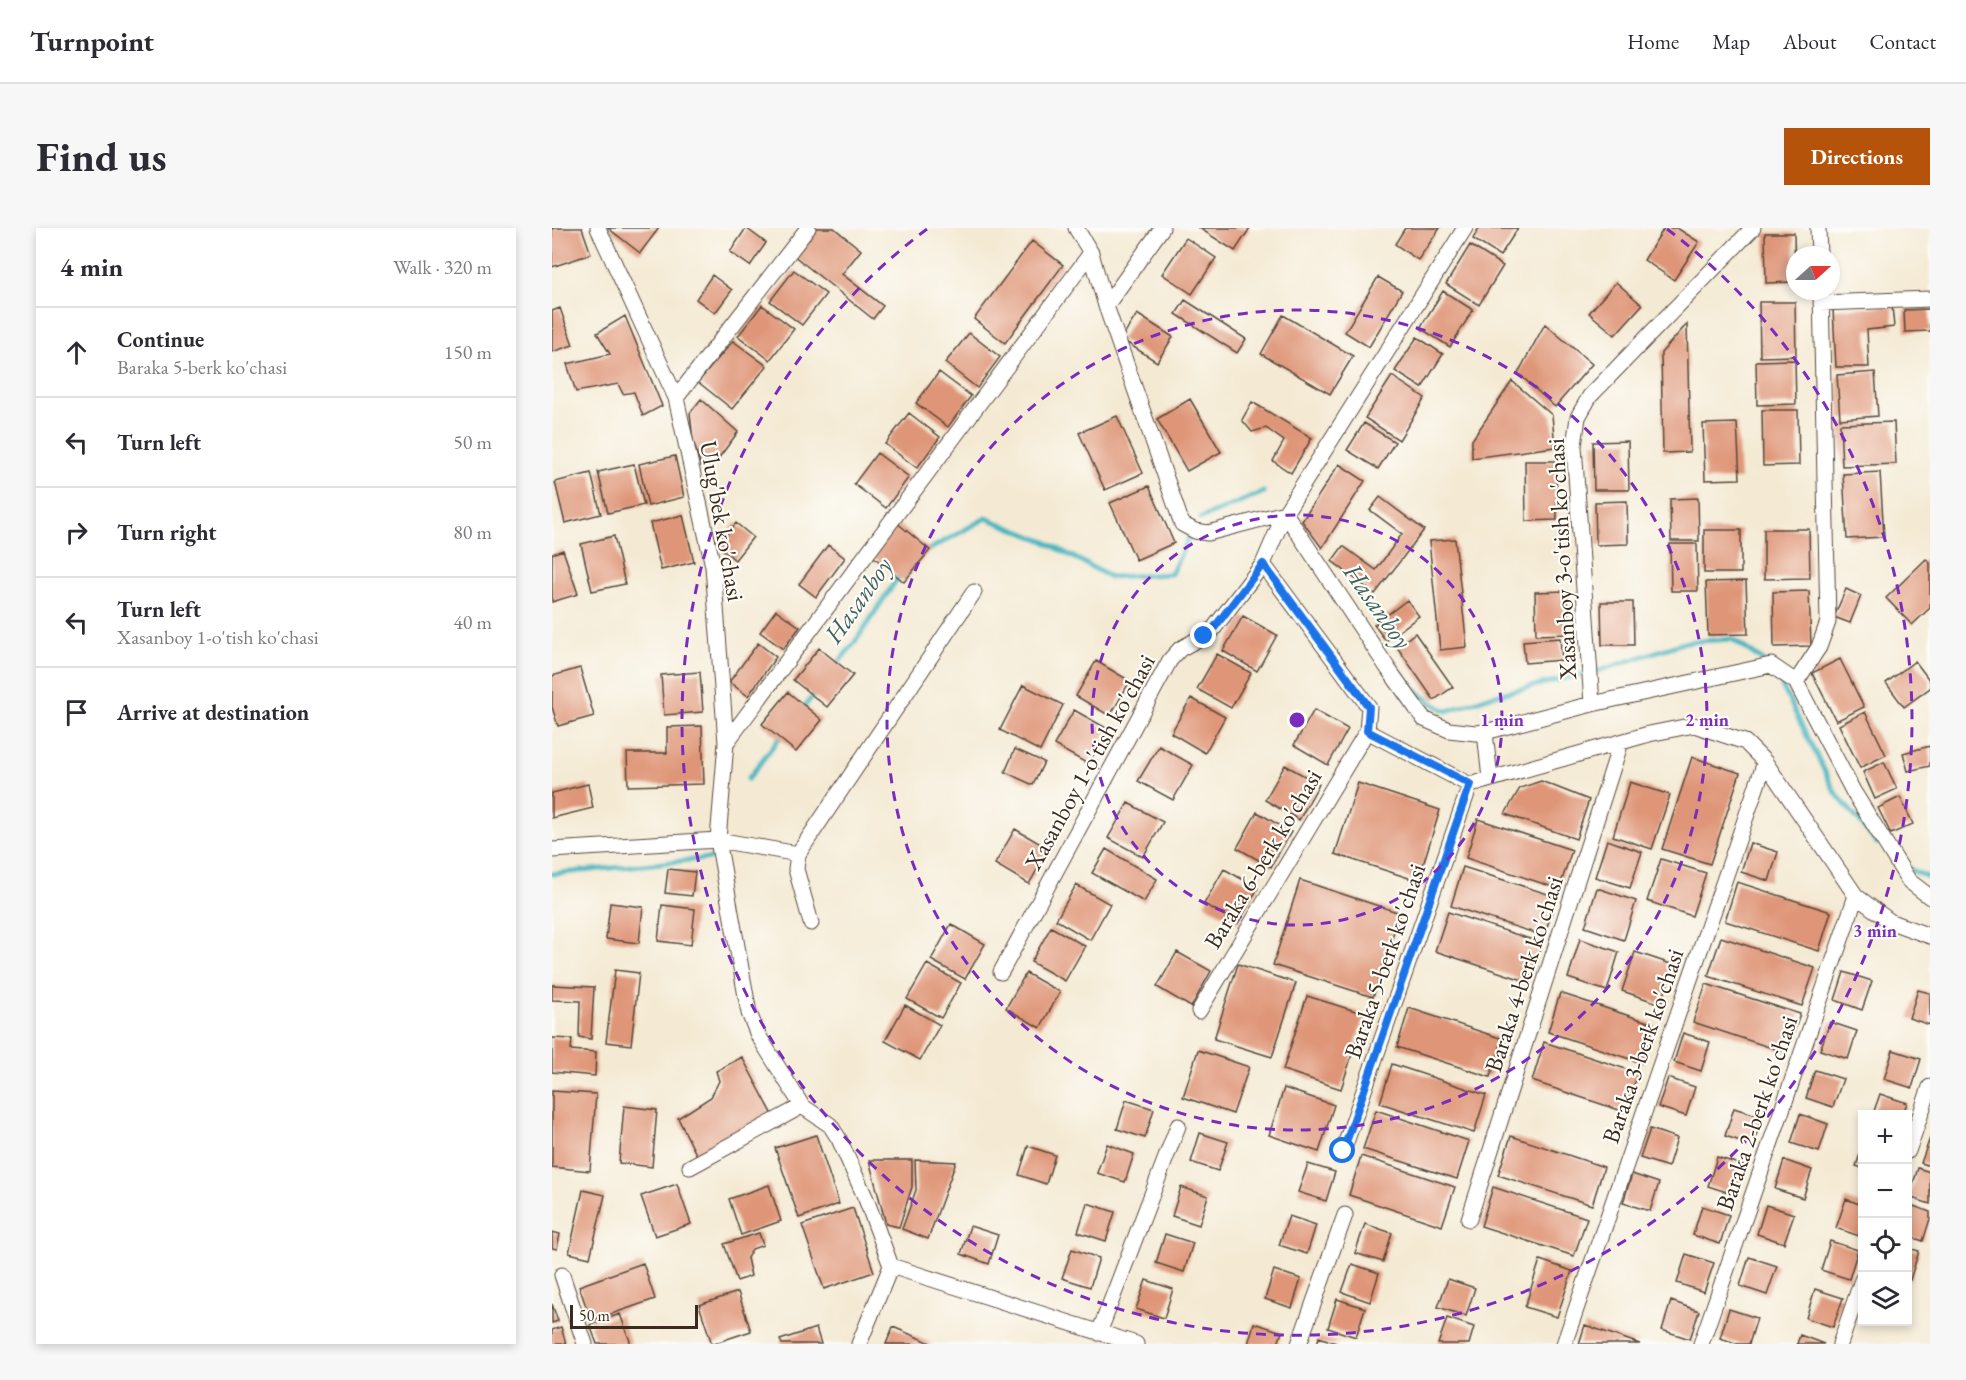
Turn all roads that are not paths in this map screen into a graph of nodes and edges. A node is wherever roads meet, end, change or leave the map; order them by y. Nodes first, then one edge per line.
1 (598, 228) edge
2 (808, 228) edge
3 (1076, 228) edge
4 (1162, 228) edge
5 (1465, 228) edge
6 (1753, 228) edge
7 (1818, 228) edge
8 (1819, 246) edge
9 (1091, 253) junction
10 (1840, 297) edge
11 (1930, 299) edge
12 (1821, 300) edge
13 (1106, 306) junction
14 (676, 398) junction
15 (1285, 513) junction
16 (1263, 564) junction
17 (974, 592) dead end
18 (1796, 682) junction
19 (1592, 704) junction
20 (1367, 731) junction
21 (1485, 732) junction
22 (1621, 742) junction
23 (726, 743) junction
24 (1765, 762) junction
25 (1490, 779) junction
26 (1470, 784) junction
27 (718, 840) junction
28 (552, 850) edge
29 (798, 854) junction
30 (1856, 896) junction
31 (1930, 897) edge
32 (811, 923) dead end
33 (1930, 936) edge
34 (1001, 972) dead end
35 (1199, 1011) dead end
36 (1930, 1087) edge
37 (802, 1106) junction
38 (1178, 1125) dead end
39 (1912, 1139) edge
40 (1343, 1151) dead end
41 (690, 1167) dead end
42 (1345, 1215) dead end
43 (1469, 1219) dead end
44 (891, 1266) junction
45 (562, 1275) dead end
46 (1858, 1294) edge
47 (1099, 1333) junction
48 (585, 1344) edge
49 (859, 1344) edge
50 (1136, 1344) edge
51 (1299, 1344) edge
52 (1564, 1344) edge
53 (1701, 1344) edge
54 (1840, 1344) edge

1 - 14 street, Ulug'bek ko'chasi
2 - 14 street
3 - 9 street
4 - 13 street
5 - 15 street
6 - 19 street, Xasanboy 3-o'tish ko'chasi
7 - 8 street
9 - 13 street
9 - 23 street
10 - 11 street
12 - 18 street
13 - 15 street
14 - 23 street, Ulug'bek ko'chasi
15 - 16 street, Xasanboy 1-o'tish ko'chasi
15 - 21 street
16 - 20 street
16 - 34 street, Xasanboy 1-o'tish ko'chasi
17 - 29 street
18 - 19 street
18 - 31 street
19 - 21 street
20 - 26 street
20 - 35 street, Baraka 6-berk ko'chasi
21 - 25 street
22 - 24 street
22 - 25 street
22 - 43 street, Baraka 4-berk ko'chasi
23 - 27 street, Ulug'bek ko'chasi
24 - 30 street
24 - 52 street, Baraka 3-berk ko'chasi
25 - 26 street
26 - 40 street, Baraka 5-berk ko'chasi
27 - 28 street
27 - 29 street
27 - 37 street, Ulug'bek ko'chasi
29 - 32 street
30 - 33 street
30 - 53 street, Baraka 2-berk ko'chasi
36 - 39 street
37 - 41 street
37 - 44 street
38 - 47 street
42 - 51 street
44 - 47 street
44 - 49 street
45 - 48 street
46 - 54 street
47 - 50 street

